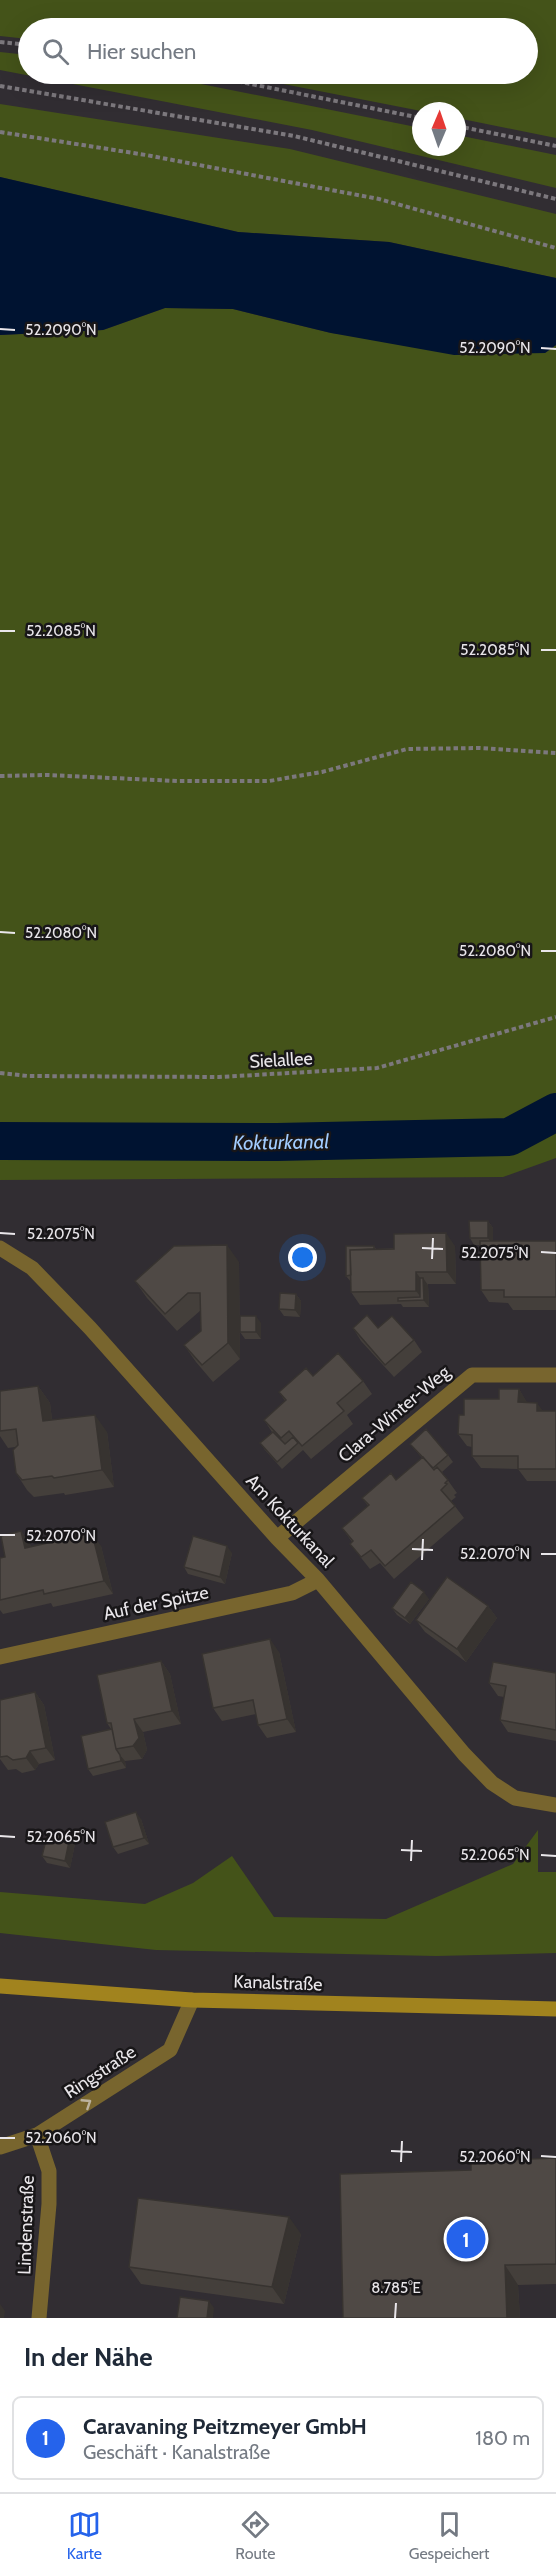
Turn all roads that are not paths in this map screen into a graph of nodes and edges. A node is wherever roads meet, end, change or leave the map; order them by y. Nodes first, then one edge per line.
1 (0, 1248) edge
2 (556, 1375) edge
3 (277, 1538) junction
4 (318, 1580) junction
5 (0, 1657) edge
6 (556, 1805) edge
7 (0, 1986) edge
8 (192, 2000) junction
9 (556, 2009) edge
10 (38, 2135) junction
11 (0, 2147) edge
12 (39, 2318) edge

1 - 3 street, Am Kokturkanal
2 - 3 street, Clara-Winter-Weg
3 - 4 street, Am Kokturkanal
4 - 5 street, Auf der Spitze
4 - 6 street, Am Kokturkanal
7 - 8 main road, Kanalstraße
8 - 9 main road, Kanalstraße
10 -> 8 street, Ringstraße
10 - 11 street, Ringstraße
10 - 12 street, Lindenstraße

